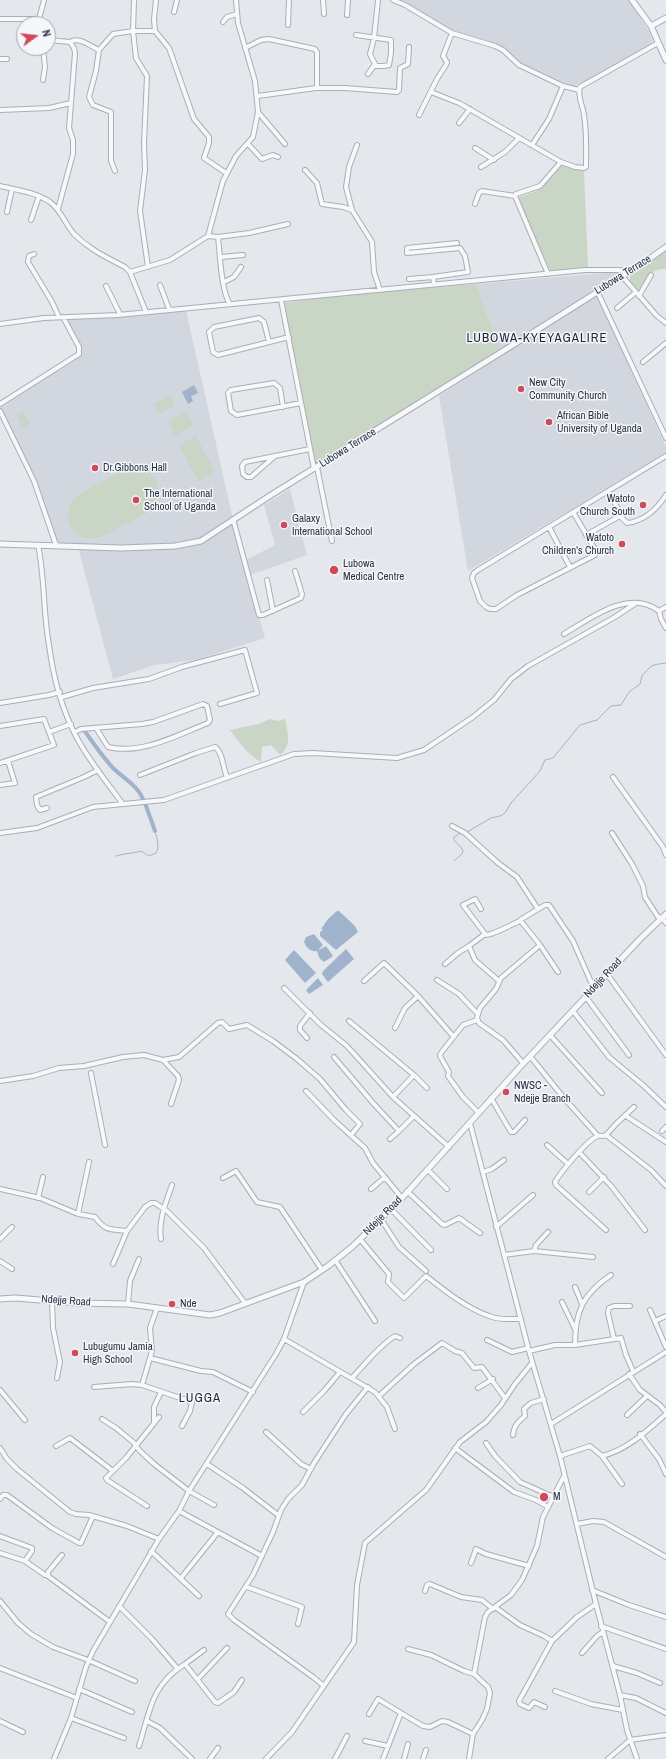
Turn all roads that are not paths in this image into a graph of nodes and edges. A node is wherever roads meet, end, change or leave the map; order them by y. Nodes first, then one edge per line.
1 (44, 0) edge
2 (134, 0) edge
3 (156, 0) edge
4 (177, 0) edge
5 (236, 0) edge
6 (289, 0) edge
7 (323, 0) edge
8 (348, 0) edge
9 (378, 0) edge
10 (396, 0) edge
11 (632, 0) edge
12 (174, 12) dead end
13 (237, 14) junction
14 (324, 14) dead end
15 (347, 15) dead end
16 (40, 16) edge
17 (666, 18) edge
18 (0, 19) edge
19 (16, 19) edge
20 (223, 22) dead end
21 (288, 25) dead end
22 (650, 26) junction
23 (133, 31) junction
24 (155, 31) junction
25 (452, 33) junction
26 (356, 35) dead end
27 (374, 38) junction
28 (56, 41) edge
29 (70, 42) junction
30 (658, 43) junction
31 (409, 47) dead end
32 (245, 48) junction
33 (99, 50) junction
34 (44, 56) edge
35 (0, 59) edge
36 (6, 59) dead end
37 (666, 60) edge
38 (374, 66) junction
39 (368, 74) dead end
40 (43, 80) dead end
41 (563, 86) junction
42 (317, 88) junction
43 (579, 90) junction
44 (431, 92) junction
45 (258, 96) junction
46 (71, 103) junction
47 (470, 109) junction
48 (0, 110) edge
49 (258, 112) junction
50 (419, 115) dead end
51 (459, 122) dead end
52 (519, 138) junction
53 (248, 144) junction
54 (285, 144) dead end
55 (357, 145) dead end
56 (532, 145) junction
57 (475, 148) dead end
58 (278, 157) dead end
59 (494, 160) junction
60 (561, 162) junction
61 (481, 167) dead end
62 (305, 170) dead end
63 (114, 171) dead end
64 (226, 173) junction
65 (0, 186) edge
66 (12, 189) junction
67 (39, 196) junction
68 (515, 196) junction
69 (475, 204) dead end
70 (58, 209) junction
71 (352, 210) junction
72 (7, 212) dead end
73 (31, 220) dead end
74 (288, 224) dead end
75 (208, 236) junction
76 (218, 237) junction
77 (457, 243) dead end
78 (666, 247) edge
79 (34, 254) dead end
80 (243, 255) dead end
81 (221, 258) junction
82 (148, 266) junction
83 (241, 267) dead end
84 (130, 272) junction
85 (629, 272) junction
86 (548, 274) junction
87 (651, 275) dead end
88 (622, 276) junction
89 (433, 277) junction
90 (408, 279) dead end
91 (224, 282) junction
92 (434, 284) junction
93 (160, 285) dead end
94 (106, 286) dead end
95 (380, 290) junction
96 (597, 291) junction
97 (636, 292) junction
98 (639, 296) junction
99 (281, 300) junction
100 (230, 304) junction
101 (617, 308) dead end
102 (169, 309) junction
103 (146, 312) junction
104 (120, 314) junction
105 (61, 317) junction
106 (666, 323) edge
107 (0, 324) edge
108 (289, 337) junction
109 (269, 342) junction
110 (666, 343) edge
111 (643, 362) dead end
112 (0, 404) edge
113 (301, 404) junction
114 (283, 407) junction
115 (0, 412) edge
116 (666, 438) edge
117 (310, 449) junction
118 (275, 456) junction
119 (666, 456) edge
120 (316, 468) junction
121 (608, 491) junction
122 (666, 495) edge
123 (573, 512) junction
124 (622, 516) junction
125 (233, 519) junction
126 (549, 527) junction
127 (586, 535) junction
128 (332, 542) dead end
129 (0, 544) edge
130 (38, 545) junction
131 (56, 545) junction
132 (570, 567) junction
133 (295, 571) dead end
134 (267, 580) dead end
135 (636, 603) junction
136 (666, 608) edge
137 (272, 611) junction
138 (659, 611) junction
139 (666, 628) edge
140 (564, 634) dead end
141 (60, 692) junction
142 (62, 697) junction
143 (0, 702) edge
144 (220, 704) dead end
145 (71, 724) junction
146 (0, 726) edge
147 (96, 728) junction
148 (49, 732) junction
149 (75, 732) junction
150 (8, 761) junction
151 (0, 763) edge
152 (98, 770) junction
153 (140, 775) dead end
154 (227, 777) junction
155 (613, 777) dead end
156 (0, 785) edge
157 (122, 803) junction
158 (47, 808) dead end
159 (452, 826) dead end
160 (0, 833) edge
161 (612, 833) dead end
162 (666, 855) edge
163 (481, 909) dead end
164 (538, 909) junction
165 (664, 916) edge
166 (520, 922) junction
167 (666, 923) edge
168 (485, 935) junction
169 (540, 945) junction
170 (469, 946) junction
171 (445, 964) dead end
172 (558, 972) dead end
173 (607, 974) junction
174 (437, 980) dead end
175 (364, 981) dead end
176 (499, 981) junction
177 (595, 987) junction
178 (284, 988) dead end
179 (418, 996) junction
180 (586, 997) junction
181 (573, 1011) junction
182 (310, 1013) junction
183 (477, 1013) junction
184 (477, 1020) junction
185 (349, 1021) dead end
186 (395, 1028) dead end
187 (550, 1035) junction
188 (453, 1036) junction
189 (307, 1038) dead end
190 (666, 1054) edge
191 (630, 1055) dead end
192 (530, 1056) junction
193 (334, 1057) dead end
194 (163, 1060) junction
195 (523, 1063) junction
196 (91, 1073) dead end
197 (414, 1075) junction
198 (0, 1081) edge
199 (427, 1088) dead end
200 (306, 1091) dead end
201 (602, 1093) dead end
202 (393, 1097) junction
203 (491, 1098) junction
204 (171, 1104) dead end
205 (634, 1107) dead end
206 (666, 1107) edge
207 (478, 1112) junction
208 (414, 1116) junction
209 (626, 1116) junction
210 (525, 1120) dead end
211 (470, 1123) junction
212 (666, 1127) edge
213 (399, 1131) junction
214 (662, 1131) dead end
215 (350, 1135) junction
216 (606, 1135) junction
217 (598, 1136) junction
218 (390, 1139) dead end
219 (666, 1142) edge
220 (105, 1145) dead end
221 (547, 1146) dead end
222 (449, 1147) junction
223 (579, 1152) junction
224 (504, 1160) dead end
225 (89, 1162) dead end
226 (568, 1164) junction
227 (428, 1170) junction
228 (482, 1172) junction
229 (43, 1176) dead end
230 (385, 1177) junction
231 (223, 1178) dead end
232 (604, 1178) junction
233 (172, 1185) dead end
234 (666, 1186) edge
235 (0, 1189) edge
236 (372, 1189) dead end
237 (447, 1189) dead end
238 (407, 1192) junction
239 (589, 1192) dead end
240 (532, 1195) dead end
241 (38, 1198) junction
242 (402, 1198) junction
243 (164, 1208) junction
244 (391, 1209) junction
245 (78, 1214) junction
246 (381, 1219) junction
247 (12, 1227) dead end
248 (496, 1227) junction
249 (126, 1230) junction
250 (606, 1230) dead end
251 (645, 1230) dead end
252 (548, 1232) dead end
253 (480, 1233) dead end
254 (0, 1239) edge
255 (161, 1239) dead end
256 (360, 1239) junction
257 (431, 1250) dead end
258 (534, 1251) junction
259 (504, 1255) junction
260 (593, 1257) dead end
261 (139, 1259) dead end
262 (335, 1260) junction
263 (0, 1261) edge
264 (113, 1264) dead end
265 (12, 1269) dead end
266 (322, 1270) junction
267 (426, 1271) dead end
268 (611, 1276) dead end
269 (304, 1282) junction
270 (575, 1287) dead end
271 (0, 1299) edge
272 (52, 1301) junction
273 (562, 1302) dead end
274 (245, 1303) junction
275 (128, 1304) junction
276 (582, 1304) junction
277 (630, 1306) dead end
278 (157, 1308) junction
279 (650, 1310) dead end
280 (666, 1316) edge
281 (521, 1319) junction
282 (376, 1321) dead end
283 (655, 1321) junction
284 (575, 1330) junction
285 (400, 1338) dead end
286 (284, 1339) junction
287 (614, 1339) junction
288 (487, 1340) dead end
289 (575, 1345) junction
290 (666, 1347) edge
291 (528, 1349) junction
292 (666, 1352) edge
293 (150, 1358) junction
294 (532, 1363) junction
295 (340, 1372) junction
296 (631, 1372) junction
297 (57, 1378) dead end
298 (352, 1378) junction
299 (493, 1379) junction
300 (142, 1385) junction
301 (94, 1387) dead end
302 (368, 1387) junction
303 (478, 1388) dead end
304 (0, 1390) edge
305 (161, 1392) junction
306 (253, 1392) junction
307 (378, 1396) junction
308 (648, 1396) junction
309 (505, 1398) junction
310 (544, 1399) junction
311 (303, 1412) dead end
312 (666, 1413) edge
313 (627, 1415) dead end
314 (159, 1417) dead end
315 (102, 1419) dead end
316 (25, 1420) dead end
317 (154, 1424) junction
318 (551, 1424) junction
319 (182, 1426) dead end
320 (395, 1428) dead end
321 (266, 1432) dead end
322 (640, 1434) junction
323 (513, 1435) dead end
324 (486, 1444) dead end
325 (56, 1446) dead end
326 (135, 1446) junction
327 (0, 1448) edge
328 (455, 1448) junction
329 (560, 1456) junction
330 (602, 1456) junction
331 (207, 1464) junction
332 (311, 1469) junction
333 (113, 1470) junction
334 (666, 1474) edge
335 (564, 1475) junction
336 (622, 1484) dead end
337 (189, 1491) junction
338 (555, 1496) junction
339 (0, 1499) edge
340 (214, 1505) dead end
341 (147, 1506) dead end
342 (548, 1507) junction
343 (179, 1511) junction
344 (278, 1515) junction
345 (93, 1516) junction
346 (577, 1524) junction
347 (218, 1532) junction
348 (0, 1536) edge
349 (159, 1539) junction
350 (151, 1551) junction
351 (0, 1553) edge
352 (62, 1555) dead end
353 (262, 1556) junction
354 (666, 1557) edge
355 (25, 1561) junction
356 (471, 1563) dead end
357 (529, 1566) junction
358 (48, 1575) junction
359 (181, 1578) junction
360 (247, 1587) junction
361 (592, 1590) junction
362 (425, 1591) dead end
363 (199, 1596) dead end
364 (0, 1601) edge
365 (596, 1604) junction
366 (119, 1606) junction
367 (494, 1608) junction
368 (666, 1617) edge
369 (110, 1622) junction
370 (298, 1624) dead end
371 (601, 1626) junction
372 (603, 1632) junction
373 (552, 1641) junction
374 (227, 1648) dead end
375 (408, 1649) dead end
376 (666, 1649) edge
377 (204, 1650) dead end
378 (582, 1653) dead end
379 (88, 1660) junction
380 (185, 1664) junction
381 (613, 1666) junction
382 (0, 1668) edge
383 (177, 1668) junction
384 (474, 1674) junction
385 (198, 1679) junction
386 (242, 1680) dead end
387 (135, 1681) dead end
388 (660, 1683) dead end
389 (324, 1686) junction
390 (79, 1689) junction
391 (555, 1691) dead end
392 (620, 1695) junction
393 (77, 1698) junction
394 (545, 1707) dead end
395 (623, 1710) junction
396 (132, 1712) dead end
397 (401, 1713) junction
398 (666, 1713) edge
399 (369, 1714) dead end
400 (71, 1718) junction
401 (0, 1721) edge
402 (147, 1721) junction
403 (23, 1732) dead end
404 (473, 1734) junction
405 (347, 1736) dead end
406 (665, 1737) edge
407 (124, 1738) dead end
408 (630, 1740) junction
409 (365, 1741) dead end
410 (408, 1744) dead end
411 (139, 1746) dead end
412 (388, 1746) junction
413 (218, 1748) dead end
414 (426, 1750) dead end
415 (54, 1759) edge
416 (192, 1759) edge
417 (210, 1759) edge
418 (266, 1759) edge
419 (335, 1759) edge
420 (383, 1759) edge
421 (404, 1759) edge
422 (423, 1759) edge
423 (469, 1759) edge
424 (608, 1759) edge
425 (637, 1759) edge

1 - 16 street
2 - 23 street
3 - 24 street
4 - 12 street
5 - 13 street
6 - 21 street
7 - 14 street
8 - 15 street
9 - 27 street
10 - 25 street
11 - 22 street
13 - 20 street
13 - 32 street
17 - 22 street
18 - 19 street
22 - 30 street
23 - 24 street
23 - 33 street
23 - 82 street
24 - 64 street
25 - 41 street
25 - 44 street
26 - 27 street
27 - 38 street
27 - 38 street
28 - 29 street
29 - 33 street
29 - 46 street
30 - 37 street
30 - 43 street
31 - 42 street
32 - 42 street
32 - 45 street
33 - 63 street
34 - 40 street
35 - 36 street
38 - 39 street
41 - 43 street
41 - 56 street
42 - 45 street
43 - 60 street
44 - 47 street
44 - 50 street
45 - 49 street
46 - 48 street
46 - 70 street
47 - 51 street
47 - 52 street
49 - 53 street
49 - 54 street
52 - 56 street
52 - 59 street
53 - 58 street
53 - 64 street
55 - 71 street
56 - 60 street
57 - 59 street
59 - 61 street
60 - 68 street
62 - 71 street
64 - 75 street
65 - 66 street
66 - 67 street
66 - 72 street
67 - 70 street
67 - 73 street
68 - 69 street
68 - 86 street
70 - 84 street
71 - 95 street
74 - 76 street
75 - 76 street
75 - 82 street
76 - 81 street
77 - 89 street
78 - 85 street, Lubowa Terrace
79 - 105 street
80 - 81 street
81 - 91 street
82 - 84 street
83 - 91 street
84 - 103 street
85 - 86 street
85 - 88 street, Lubowa Terrace
86 - 92 street
87 - 98 street
88 - 96 street, Lubowa Terrace
88 - 97 street
89 - 90 street
89 - 92 street
91 - 100 street
92 - 95 street
93 - 102 street
94 - 104 street
95 - 99 street
96 - 116 street
96 - 120 street, Lubowa Terrace
97 - 98 street
97 - 101 street
98 - 106 street
99 - 100 street
99 - 108 street
100 - 102 street
102 - 103 street
103 - 104 street
104 - 105 street
105 - 107 street
105 - 112 street
108 - 109 street
108 - 113 street
109 - 109 street
110 - 111 street
113 - 114 street
113 - 117 street
114 - 114 street
115 - 131 street
117 - 118 street
117 - 120 street
118 - 118 street
119 - 121 street
120 - 125 street, Lubowa Terrace
120 - 128 street
121 - 123 street
121 - 124 street
122 - 124 street
123 - 126 street
123 - 127 street
124 - 127 street
125 - 131 street, Lubowa Terrace
125 - 137 street
126 - 132 street
126 - 132 street
127 - 132 street
129 - 130 street, Lubowa Terrace
130 - 131 street, Lubowa Terrace
130 - 141 street
133 - 137 street
134 - 137 street
135 - 138 street
135 - 140 street
135 - 154 street
136 - 138 street
138 - 139 street
141 - 142 street
141 - 143 street
142 - 144 street
142 - 145 street
145 - 148 street
145 - 149 street
146 - 148 street
147 - 147 street
147 - 149 street
148 - 150 street
149 - 152 street
150 - 151 street
150 - 156 street
152 - 157 street
152 - 158 street
153 - 154 street
154 - 157 street
155 - 162 street
157 - 160 street
159 - 164 street
161 - 165 street
163 - 168 street
164 - 166 street
164 - 177 street
165 - 167 street
165 - 173 street, Ndejje Road
166 - 168 street
166 - 169 street
168 - 170 street
169 - 172 street
169 - 176 street
170 - 171 street
170 - 176 street
173 - 177 street, Ndejje Road
173 - 190 street
174 - 183 street
175 - 179 street
176 - 183 street
177 - 180 street, Ndejje Road
178 - 182 street
179 - 186 street
179 - 188 street
180 - 181 street, Ndejje Road
180 - 191 street
181 - 187 street, Ndejje Road
181 - 206 street
182 - 189 street
182 - 202 street
183 - 184 street
184 - 188 street
184 - 195 street
185 - 197 street
187 - 192 street, Ndejje Road
187 - 201 street
188 - 207 street
192 - 195 street, Ndejje Road
192 - 217 street
193 - 213 street
194 - 198 street
194 - 204 street
194 - 215 street
195 - 203 street, Ndejje Road
196 - 220 street
197 - 199 street
197 - 202 street
200 - 215 street
202 - 208 street
203 - 207 street, Ndejje Road
203 - 210 street
205 - 209 street
207 - 211 street, Ndejje Road
208 - 213 street
208 - 222 street
209 - 216 street
209 - 219 street
211 - 222 street, Ndejje Road
211 - 228 street
212 - 214 street
213 - 218 street
215 - 230 street
216 - 217 street
216 - 234 street
217 - 223 street
221 - 226 street
222 - 227 street, Ndejje Road
223 - 226 street
223 - 232 street
224 - 228 street
225 - 245 street
226 - 250 street
227 - 237 street
227 - 238 street, Ndejje Road
228 - 248 street
229 - 241 street
230 - 236 street
230 - 242 street
231 - 266 street
232 - 239 street
232 - 251 street
233 - 243 street
235 - 241 street
238 - 242 street, Ndejje Road
238 - 253 street
240 - 248 street
241 - 245 street
242 - 244 street, Ndejje Road
243 - 249 street
243 - 255 street
243 - 274 street
244 - 246 street, Ndejje Road
244 - 257 street
245 - 249 street
246 - 256 street, Ndejje Road
246 - 267 street
247 - 254 street
248 - 259 street
249 - 264 street
252 - 258 street
256 - 262 street, Ndejje Road
256 - 281 street
258 - 259 street
258 - 260 street
259 - 281 street
261 - 275 street
262 - 266 street, Ndejje Road
262 - 282 street
263 - 265 street
266 - 269 street, Ndejje Road
268 - 276 street
269 - 274 street, Ndejje Road
269 - 286 street
270 - 276 street
271 - 272 street, Ndejje Road
272 - 275 street, Ndejje Road
272 - 297 street
273 - 284 street
274 - 278 street, Ndejje Road
275 - 278 street, Ndejje Road
276 - 284 street
277 - 287 street
278 - 293 street
279 - 283 street
280 - 283 street
281 - 291 street
283 - 290 street
284 - 289 street
285 - 298 street
286 - 295 street
286 - 306 street
287 - 289 street
287 - 296 street
288 - 291 street
289 - 291 street
291 - 294 street
292 - 296 street
293 - 300 street
293 - 306 street
294 - 309 street
294 - 310 street
295 - 298 street
295 - 311 street
296 - 308 street
296 - 318 street
298 - 302 street
299 - 303 street
299 - 307 street
299 - 309 street
300 - 301 street
300 - 305 street
302 - 307 street
302 - 332 street
304 - 316 street
305 - 317 street
305 - 319 street
306 - 331 street
307 - 320 street
308 - 312 street
308 - 313 street
309 - 328 street
310 - 318 street
310 - 323 street
312 - 322 street
314 - 317 street
315 - 326 street
317 - 326 street
318 - 329 street
321 - 332 street
322 - 330 street
322 - 334 street
324 - 338 street
325 - 333 street
326 - 333 street
326 - 337 street
327 - 345 street
328 - 342 street
328 - 389 street
329 - 330 street
329 - 335 street
330 - 336 street
331 - 337 street
331 - 344 street
332 - 344 street
333 - 341 street
335 - 338 street
335 - 346 street
337 - 340 street
337 - 343 street
338 - 342 street
339 - 345 street
342 - 357 street
343 - 347 street
343 - 349 street
344 - 353 street
345 - 349 street
346 - 354 street
346 - 361 street
347 - 353 street
347 - 359 street
348 - 355 street
349 - 350 street
350 - 359 street
350 - 366 street
351 - 355 street
352 - 358 street
353 - 360 street
355 - 358 street
356 - 357 street
357 - 367 street
358 - 369 street
359 - 363 street
360 - 370 street
360 - 389 street
361 - 365 street
361 - 368 street
362 - 367 street
364 - 379 street
365 - 371 street
365 - 373 street
366 - 369 street
366 - 383 street
367 - 373 street
367 - 384 street
369 - 379 street
371 - 372 street
371 - 376 street
372 - 378 street
372 - 381 street
373 - 394 street
374 - 385 street
375 - 384 street
377 - 380 street
379 - 387 street
379 - 390 street
380 - 383 street
380 - 385 street
381 - 388 street
381 - 392 street
382 - 393 street
383 - 402 street
384 - 404 street
385 - 386 street
389 - 418 street
390 - 393 street
390 - 396 street
391 - 395 street
392 - 395 street
392 - 398 street
393 - 400 street
395 - 408 street
397 - 399 street
397 - 404 street
397 - 412 street
400 - 407 street
400 - 415 street
401 - 403 street
402 - 411 street
402 - 416 street
404 - 423 street
405 - 419 street
406 - 408 street
408 - 424 street
408 - 425 street
409 - 412 street
410 - 421 street
412 - 420 street
413 - 417 street
414 - 422 street

